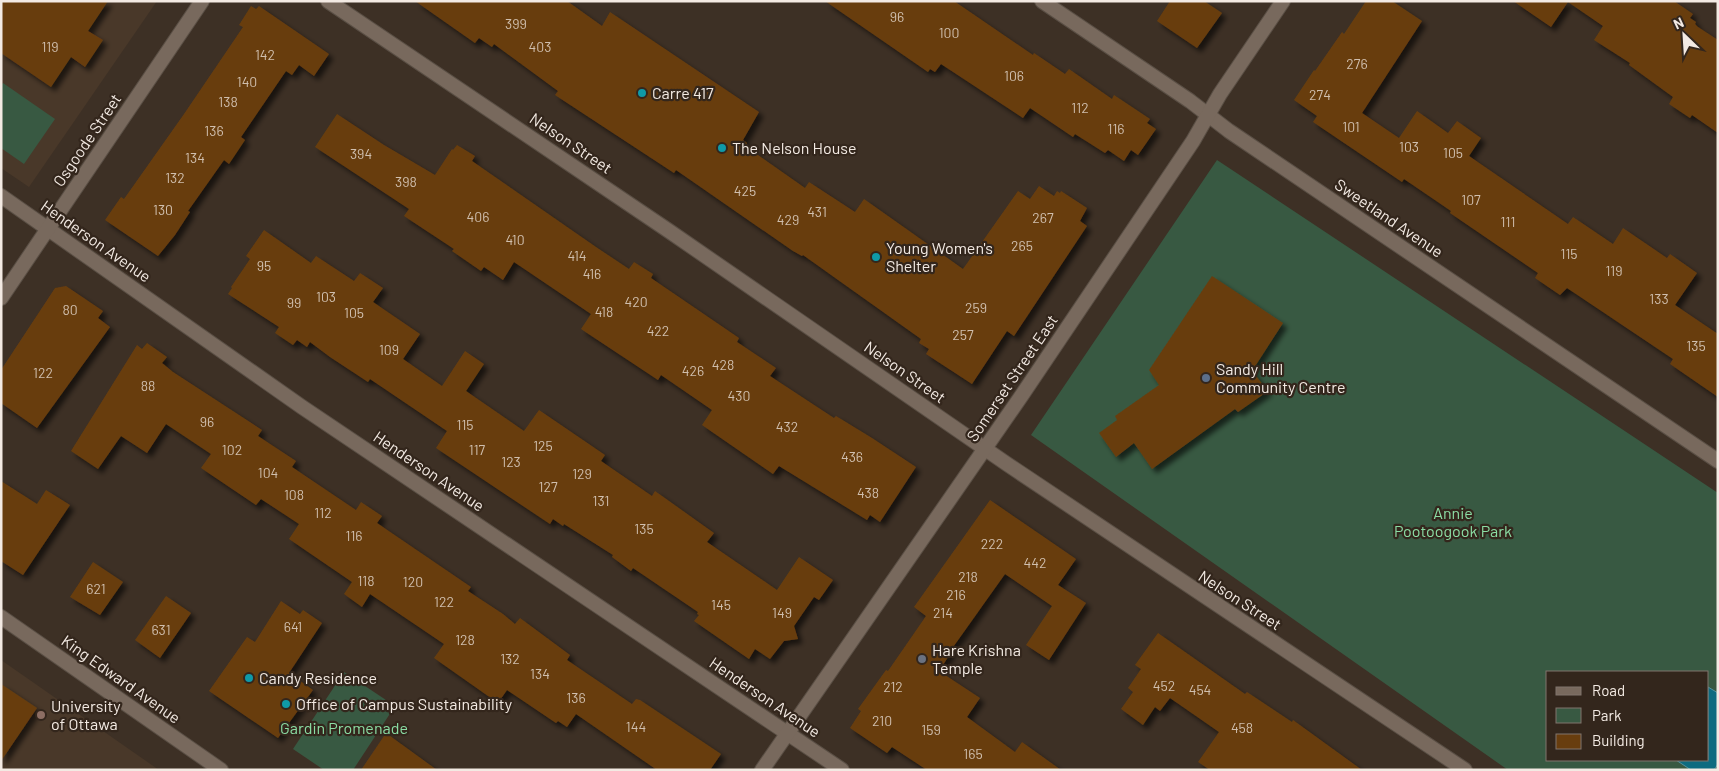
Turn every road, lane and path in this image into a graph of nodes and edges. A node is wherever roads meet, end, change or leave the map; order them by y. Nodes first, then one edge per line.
1 (202, 1) edge
2 (328, 1) edge
3 (1042, 1) edge
4 (1283, 1) edge
5 (1207, 114) junction
6 (1, 196) edge
7 (48, 228) junction
8 (1, 298) edge
9 (985, 449) junction
10 (1718, 461) edge
11 (1, 617) edge
12 (788, 733) junction
13 (221, 770) edge
14 (762, 770) edge
15 (842, 770) edge
16 (1465, 770) edge

1 - 7 street, Osgoode Street
2 - 9 street, Nelson Street
3 - 5 street, Sweetland Avenue
4 - 5 street, Somerset Street East
5 - 9 street, Somerset Street East
5 - 10 street, Sweetland Avenue
6 - 7 street, Henderson Avenue
7 - 8 street, Osgoode Street
7 - 12 street, Henderson Avenue
9 - 12 street, Somerset Street East
9 - 16 street, Nelson Street
11 - 13 street, King Edward Avenue
12 - 14 street, Somerset Street East
12 - 15 street, Henderson Avenue

